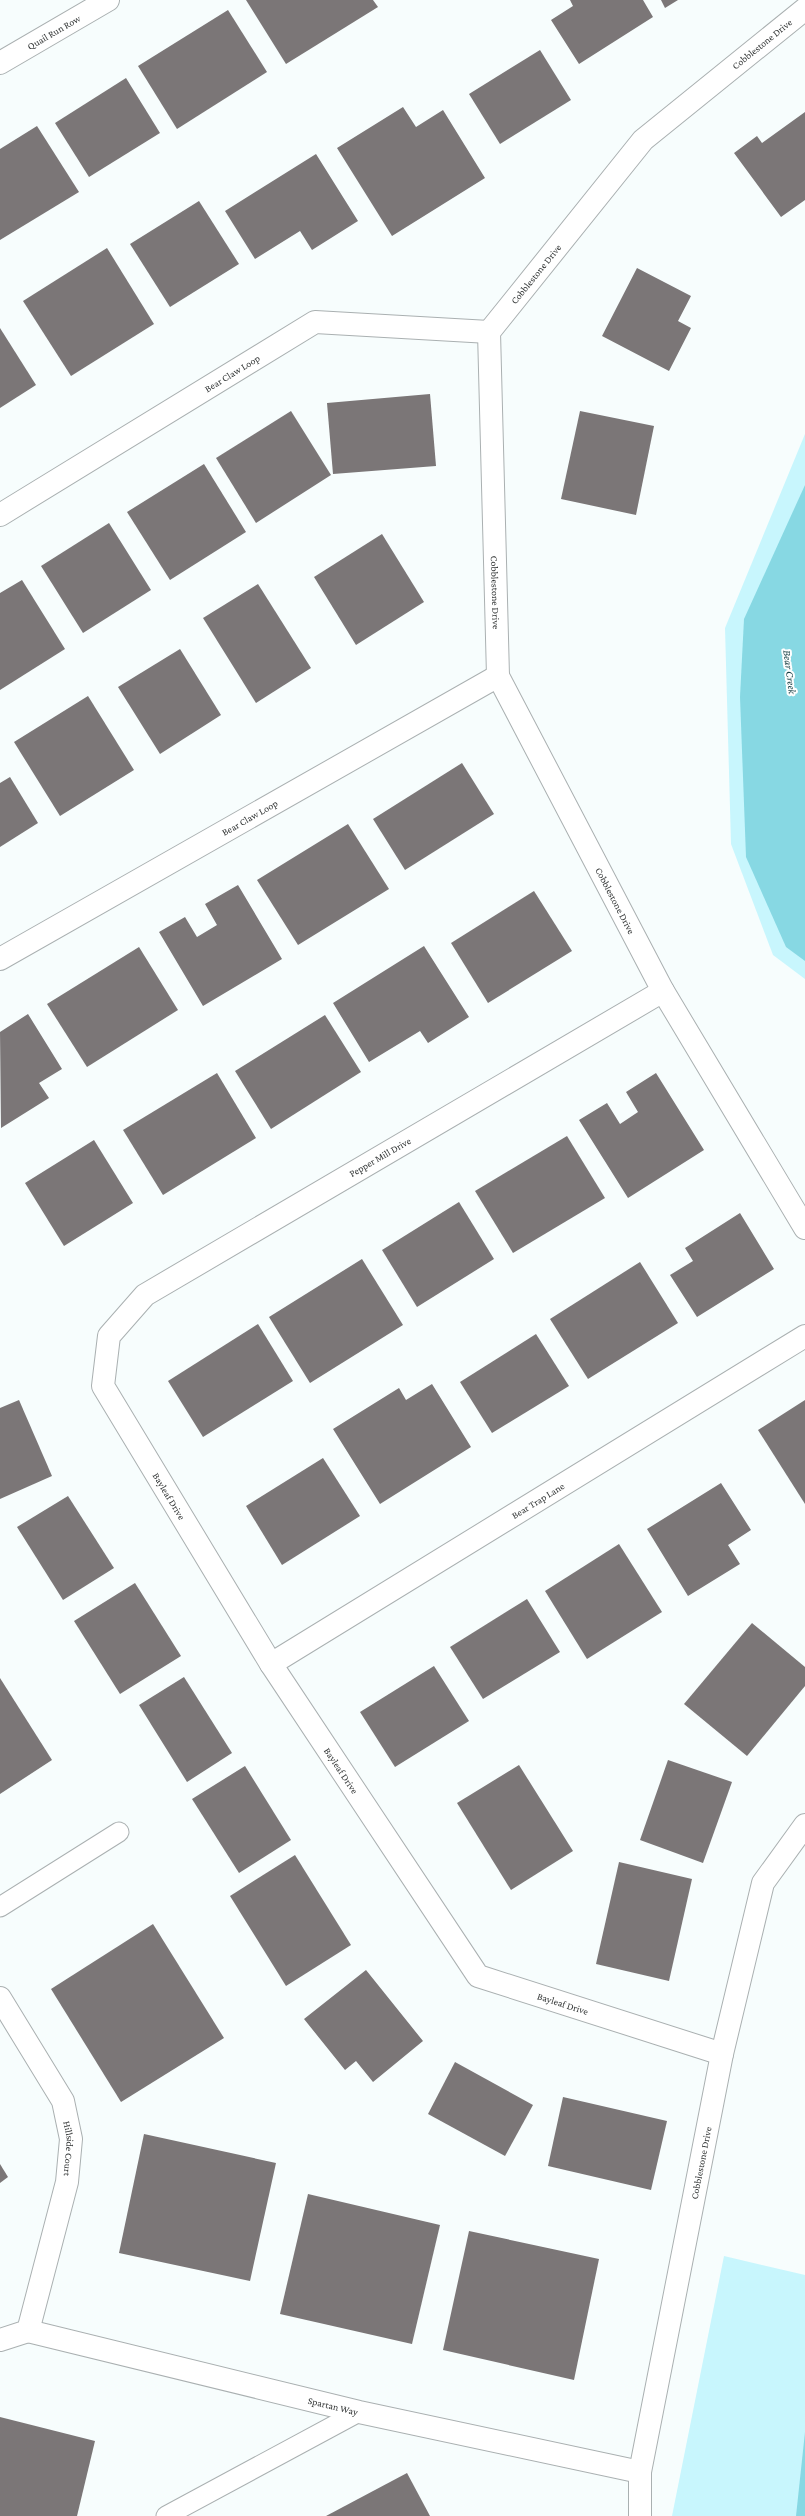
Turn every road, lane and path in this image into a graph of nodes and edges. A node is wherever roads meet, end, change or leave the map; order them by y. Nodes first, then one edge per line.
1 (108, 0) edge
2 (805, 9) edge
3 (0, 63) edge
4 (489, 332) junction
5 (0, 515) edge
6 (498, 676) junction
7 (0, 959) edge
8 (663, 991) junction
9 (805, 1228) edge
10 (109, 1336) joint
11 (805, 1336) edge
12 (271, 1664) junction
13 (805, 1825) edge
14 (119, 1832) dead end
15 (0, 1907) edge
16 (0, 1998) edge
17 (722, 2054) junction
18 (28, 2331) junction
19 (0, 2340) edge
20 (359, 2412) junction
21 (640, 2472) junction
22 (166, 2516) edge
23 (640, 2516) edge

1 - 3 street, Quail Run Row
2 - 4 street, Cobblestone Drive
4 - 5 street, Bear Claw Loop
4 - 6 street, Cobblestone Drive
6 - 7 street, Bear Claw Loop
6 - 8 street, Cobblestone Drive
8 - 9 street, Cobblestone Drive
8 - 10 street, Pepper Mill Drive
10 - 12 street, Bayleaf Drive
11 - 12 street, Bear Trap Lane
12 - 17 street, Bayleaf Drive
13 - 17 street, Cobblestone Drive
14 - 15 lane
16 - 18 street, Hillside Court
17 - 21 street, Cobblestone Drive
18 - 19 street
18 - 20 street, Spartan Way
20 - 21 street, Spartan Way
20 - 22 lane
21 - 23 street, Cobblestone Drive

